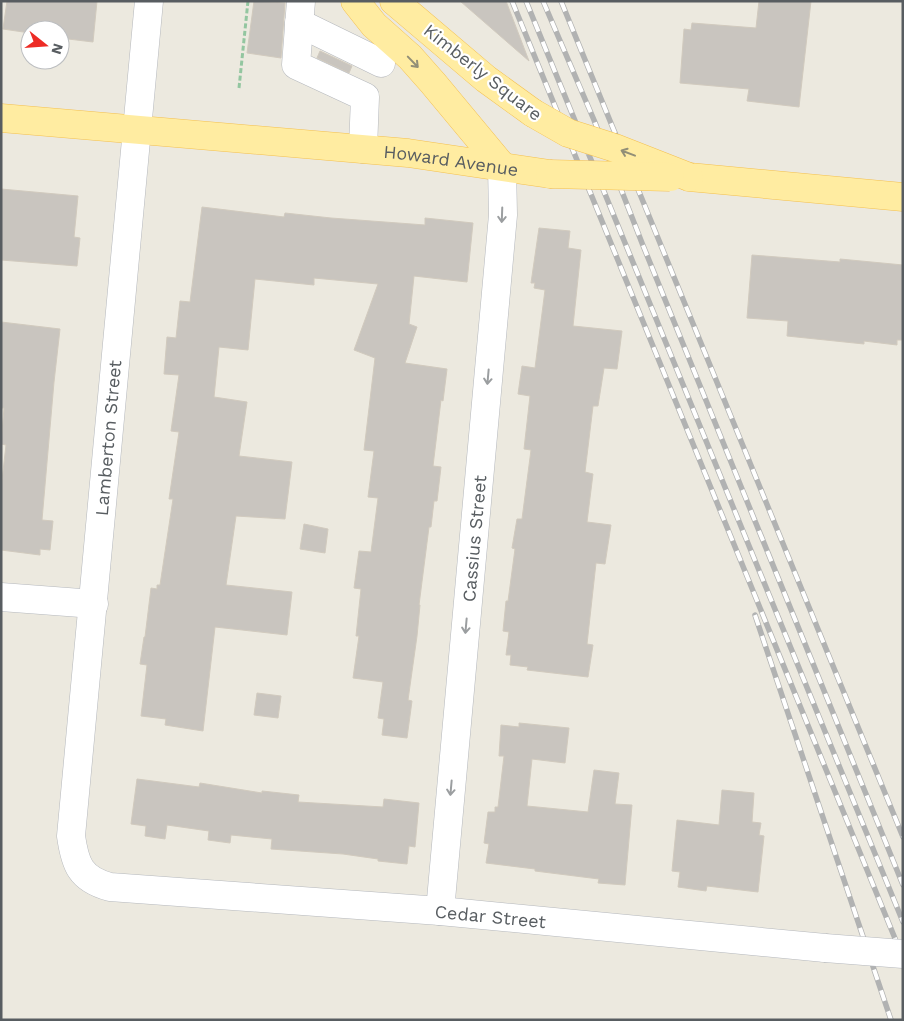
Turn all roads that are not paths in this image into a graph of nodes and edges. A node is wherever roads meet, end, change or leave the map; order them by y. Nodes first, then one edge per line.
1 (149, 1) edge
2 (355, 1) edge
3 (394, 1) edge
4 (300, 12) edge
5 (387, 52) junction
6 (364, 97) junction
7 (1, 118) edge
8 (136, 129) junction
9 (363, 150) junction
10 (502, 166) junction
11 (690, 177) junction
12 (903, 197) edge
13 (1, 597) edge
14 (94, 604) junction
15 (82, 872) joint
16 (440, 911) junction
17 (903, 954) edge

1 - 8 street, Lamberton Street
2 - 5 main road, Kimberly Square
11 -> 3 main road, Kimberly Square, bridge
4 - 5 street
4 - 6 street
5 - 6 street
5 -> 10 main road, Kimberly Square
6 - 9 street
7 - 8 main road, Howard Avenue
8 - 9 main road, Howard Avenue
8 - 14 street, Lamberton Street
9 - 10 main road, Howard Avenue
10 - 11 main road, Howard Avenue, bridge
10 -> 16 street, Cassius Street
11 - 12 main road, Howard Avenue
13 - 14 street
14 - 15 street, Lamberton Street
15 - 16 street, Cedar Street
16 - 17 street, Cedar Street, bridge

